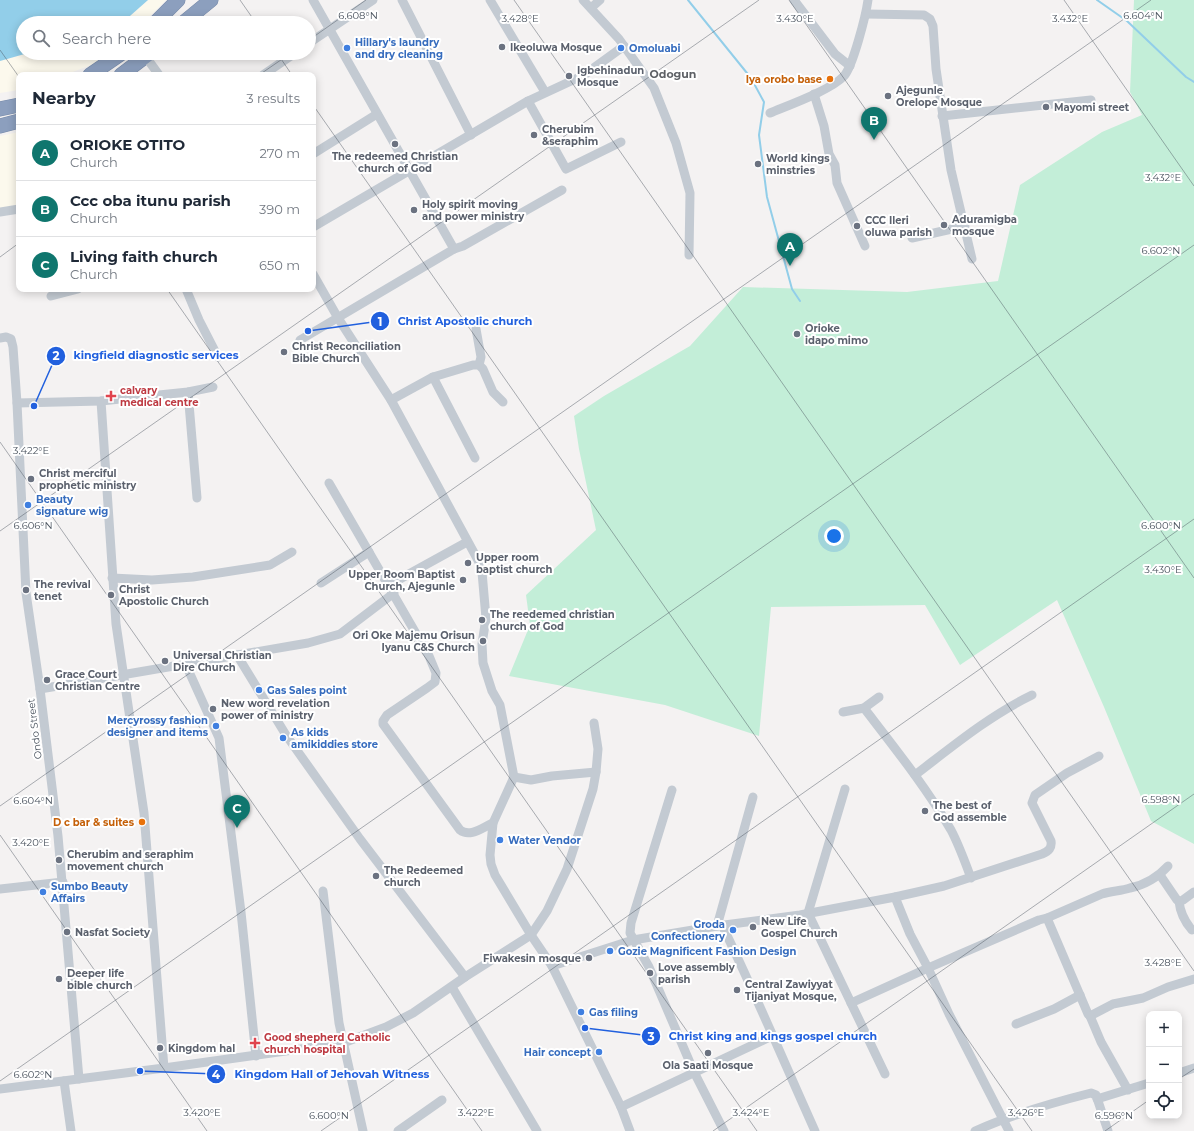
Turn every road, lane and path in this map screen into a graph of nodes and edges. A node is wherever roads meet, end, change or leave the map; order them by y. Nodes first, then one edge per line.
1 (178, 0) edge
2 (211, 0) edge
3 (313, 0) edge
4 (373, 0) edge
5 (402, 0) edge
6 (490, 0) edge
7 (583, 0) edge
8 (600, 0) edge
9 (794, 0) edge
10 (868, 0) edge
11 (591, 8) junction
12 (866, 14) junction
13 (162, 16) edge
14 (192, 16) edge
15 (330, 29) junction
16 (316, 38) edge
17 (624, 46) junction
18 (112, 60) edge
19 (141, 60) edge
20 (151, 60) edge
21 (285, 60) edge
22 (850, 66) junction
23 (94, 72) edge
24 (125, 72) edge
25 (157, 72) edge
26 (267, 72) edge
27 (545, 92) junction
28 (814, 94) junction
29 (1091, 100) dead end
30 (528, 101) junction
31 (16, 106) edge
32 (0, 109) edge
33 (770, 113) dead end
34 (377, 114) junction
35 (942, 116) junction
36 (16, 122) edge
37 (0, 126) edge
38 (471, 135) junction
39 (621, 142) dead end
40 (316, 152) edge
41 (408, 170) junction
42 (562, 190) dead end
43 (16, 209) edge
44 (0, 212) edge
45 (316, 225) edge
46 (965, 226) junction
47 (912, 238) dead end
48 (865, 246) dead end
49 (454, 249) junction
50 (689, 255) dead end
51 (972, 259) dead end
52 (316, 279) edge
53 (66, 292) edge
54 (187, 292) edge
55 (51, 296) dead end
56 (338, 318) junction
57 (476, 329) dead end
58 (0, 338) edge
59 (300, 340) dead end
60 (218, 358) dead end
61 (479, 365) junction
62 (433, 377) junction
63 (213, 387) dead end
64 (188, 392) junction
65 (391, 400) junction
66 (101, 401) junction
67 (503, 402) dead end
68 (17, 403) junction
69 (475, 458) dead end
70 (329, 483) dead end
71 (197, 498) dead end
72 (467, 542) junction
73 (292, 552) dead end
74 (369, 552) junction
75 (112, 578) junction
76 (321, 583) dead end
77 (389, 585) junction
78 (394, 594) junction
79 (237, 655) junction
80 (186, 665) junction
81 (123, 675) junction
82 (40, 689) junction
83 (1032, 695) dead end
84 (879, 697) dead end
85 (864, 708) junction
86 (843, 712) dead end
87 (594, 724) dead end
88 (1099, 756) dead end
89 (596, 772) junction
90 (915, 775) junction
91 (514, 777) junction
92 (845, 789) dead end
93 (672, 790) dead end
94 (753, 798) dead end
95 (493, 823) junction
96 (1168, 866) dead end
97 (1160, 874) junction
98 (971, 878) junction
99 (63, 882) junction
100 (0, 889) edge
101 (323, 891) dead end
102 (1194, 892) edge
103 (895, 897) junction
104 (1179, 901) junction
105 (808, 913) junction
106 (1047, 918) junction
107 (720, 926) junction
108 (1192, 930) dead end
109 (531, 935) junction
110 (634, 940) junction
111 (552, 966) junction
112 (928, 968) junction
113 (465, 977) junction
114 (1194, 979) edge
115 (452, 987) junction
116 (1080, 995) junction
117 (851, 1004) junction
118 (1090, 1016) junction
119 (1016, 1024) dead end
120 (772, 1036) junction
121 (343, 1043) junction
122 (256, 1056) junction
123 (164, 1068) junction
124 (1194, 1068) edge
125 (694, 1072) junction
126 (1182, 1072) edge
127 (885, 1074) dead end
128 (78, 1079) junction
129 (64, 1081) junction
130 (1146, 1084) edge
131 (0, 1089) edge
132 (1128, 1090) junction
133 (1096, 1099) junction
134 (442, 1100) dead end
135 (621, 1107) junction
136 (1001, 1119) junction
137 (71, 1131) edge
138 (364, 1131) edge
139 (398, 1131) edge
140 (537, 1131) edge
141 (630, 1131) edge
142 (724, 1131) edge
143 (815, 1131) edge
144 (975, 1131) edge
145 (1009, 1131) edge
146 (1108, 1131) edge

1 - 13 highway
2 - 14 highway
3 - 15 street
4 - 15 street
5 - 38 street
6 - 27 street
7 - 11 street
8 - 11 street
9 - 22 street
10 - 12 street
11 - 17 street
12 - 22 street
12 - 35 street
15 - 16 street
15 - 34 street
17 - 27 street
17 - 50 street
18 - 23 highway
19 - 24 highway
20 - 25 street
21 - 26 street
22 - 28 street
27 - 30 street
28 - 33 street
28 - 48 street
29 - 35 street
30 - 38 street
30 - 39 street
31 - 32 highway
34 - 40 street
34 - 41 street
35 - 46 street
36 - 37 highway
38 - 41 street
41 - 45 street
41 - 49 street
42 - 49 street
43 - 44 street
46 - 47 street
46 - 51 street
49 - 56 street
52 - 56 street
53 - 55 street
54 - 60 street
56 - 59 street
56 - 65 street
57 - 61 street
58 - 68 street, Ondo Street
61 - 62 street
61 - 67 street
62 - 65 street
62 - 69 street
63 - 64 street
64 - 66 street
64 - 71 street
65 - 72 street
66 - 68 street
66 - 75 street
68 - 82 street, Ondo Street
70 - 74 street
72 - 77 street
72 - 91 street
73 - 75 street
74 - 76 street
74 - 77 street
75 - 81 street
77 - 78 street
78 - 79 street
78 - 95 street
79 - 80 street
79 - 113 street
80 - 81 street
80 - 122 street
81 - 82 street
81 - 123 street
82 - 99 street, Ondo Street
83 - 90 street
84 - 85 street
85 - 86 street
85 - 90 street
87 - 89 street
88 - 98 street
89 - 91 street
89 - 109 street
90 - 98 street
91 - 95 street
92 - 105 street
93 - 110 street
94 - 107 street
95 - 109 street
96 - 97 street
97 - 104 street
97 - 106 street
98 - 103 street
99 - 100 street
99 - 128 street, Ondo Street
101 - 121 street
102 - 104 street
103 - 105 street
103 - 112 street
104 - 108 street
105 - 107 street
105 - 117 street
106 - 112 street
106 - 116 street
107 - 110 street
107 - 120 street
109 - 111 street
109 - 113 street
110 - 111 street
110 - 125 street
111 - 135 street
112 - 117 street
112 - 136 street
113 - 115 street
114 - 118 street
115 - 121 street
115 - 140 street
116 - 118 street
116 - 119 street
117 - 127 street
118 - 132 street
120 - 125 street
120 - 143 street
121 - 122 street
121 - 138 street
122 - 123 street
123 - 128 street
124 - 126 street
125 - 135 street
125 - 142 street
128 - 129 street
129 - 131 street
129 - 137 street
130 - 132 street
132 - 133 street
133 - 136 street
133 - 146 street
134 - 139 street
135 - 141 street
136 - 144 street
136 - 145 street

